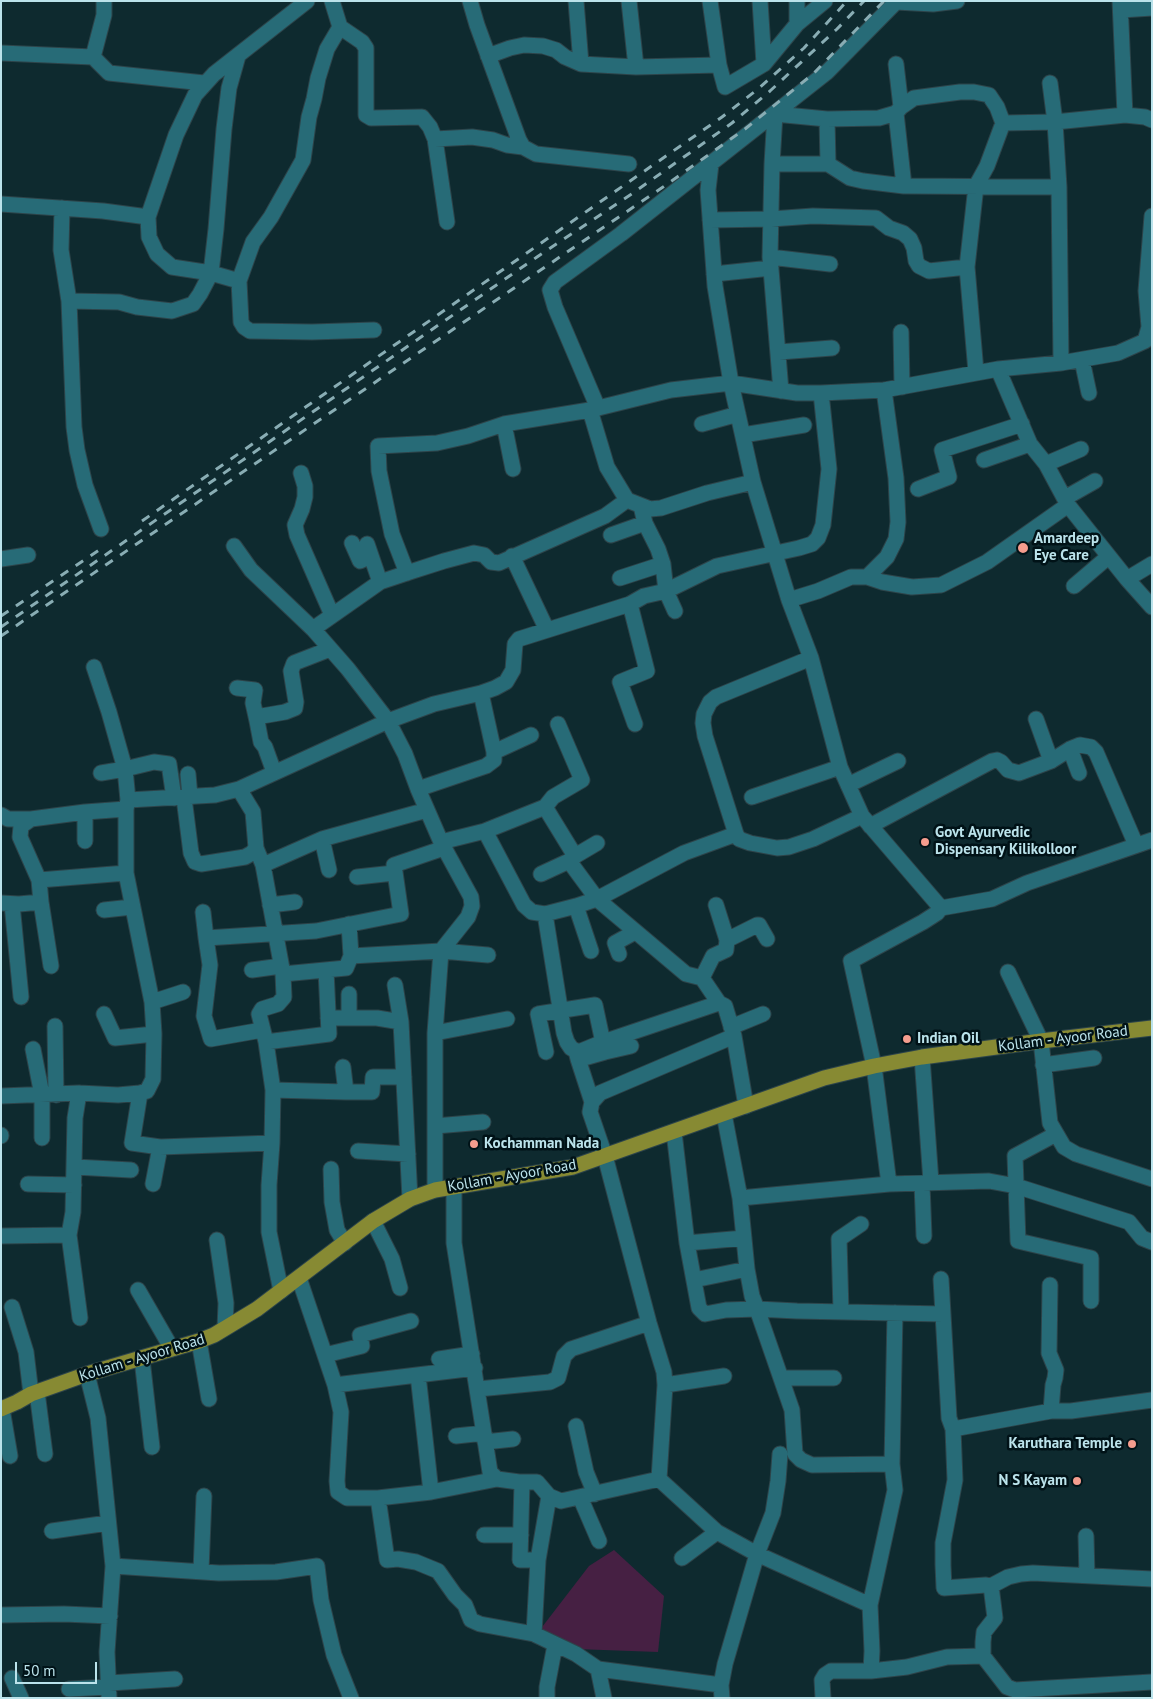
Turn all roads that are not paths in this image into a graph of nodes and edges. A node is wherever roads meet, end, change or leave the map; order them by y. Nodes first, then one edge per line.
1 (104, 1) edge
2 (307, 1) edge
3 (332, 1) edge
4 (470, 1) edge
5 (576, 1) edge
6 (629, 1) edge
7 (710, 1) edge
8 (760, 1) edge
9 (797, 1) edge
10 (825, 1) edge
11 (957, 1) edge
12 (897, 2) edge
13 (1121, 6) edge
14 (1152, 8) edge
15 (797, 24) junction
16 (340, 27) junction
17 (1, 53) edge
18 (238, 56) junction
19 (488, 56) junction
20 (93, 57) junction
21 (581, 64) junction
22 (764, 64) junction
23 (896, 64) dead end
24 (719, 65) junction
25 (636, 67) junction
26 (204, 83) junction
27 (1050, 83) dead end
28 (899, 110) junction
29 (776, 114) junction
30 (1125, 115) junction
31 (827, 119) junction
32 (1152, 120) edge
33 (1055, 122) junction
34 (1003, 123) junction
35 (435, 140) junction
36 (523, 147) junction
37 (629, 164) dead end
38 (712, 164) junction
39 (772, 164) junction
40 (828, 164) junction
41 (904, 186) junction
42 (976, 186) junction
43 (1059, 187) junction
44 (1, 204) edge
45 (62, 208) junction
46 (1152, 216) edge
47 (148, 217) junction
48 (771, 219) junction
49 (710, 220) junction
50 (447, 222) dead end
51 (1150, 252) edge
52 (771, 263) junction
53 (830, 264) dead end
54 (967, 267) junction
55 (210, 273) junction
56 (714, 274) junction
57 (1149, 277) edge
58 (239, 281) junction
59 (69, 301) junction
60 (374, 330) dead end
61 (900, 332) dead end
62 (1149, 337) edge
63 (832, 348) dead end
64 (778, 352) junction
65 (1082, 360) junction
66 (1061, 363) junction
67 (998, 369) junction
68 (976, 372) junction
69 (731, 383) junction
70 (902, 387) junction
71 (884, 390) junction
72 (781, 391) junction
73 (820, 393) junction
74 (1089, 393) dead end
75 (594, 409) junction
76 (738, 414) junction
77 (504, 424) junction
78 (702, 424) dead end
79 (1022, 424) junction
80 (804, 425) dead end
81 (743, 436) junction
82 (1030, 444) junction
83 (1081, 449) dead end
84 (984, 460) dead end
85 (1046, 464) junction
86 (514, 469) dead end
87 (301, 473) dead end
88 (1095, 481) dead end
89 (753, 482) junction
90 (918, 489) dead end
91 (1067, 502) junction
92 (634, 503) junction
93 (645, 523) junction
94 (101, 529) dead end
95 (611, 535) dead end
96 (352, 543) dead end
97 (234, 546) dead end
98 (774, 553) junction
99 (28, 555) dead end
100 (512, 556) junction
101 (1108, 557) junction
102 (1, 558) edge
103 (663, 564) junction
104 (1152, 564) edge
105 (407, 573) junction
106 (867, 577) junction
107 (620, 578) dead end
108 (1127, 579) junction
109 (380, 582) junction
110 (1074, 586) dead end
111 (666, 591) junction
112 (789, 600) junction
113 (630, 604) junction
114 (1152, 607) edge
115 (675, 611) dead end
116 (332, 615) junction
117 (313, 628) junction
118 (547, 630) junction
119 (330, 648) junction
120 (810, 658) junction
121 (94, 667) dead end
122 (237, 688) dead end
123 (481, 693) junction
124 (1036, 719) dead end
125 (257, 721) junction
126 (388, 721) junction
127 (558, 724) dead end
128 (635, 724) dead end
129 (532, 734) dead end
130 (1070, 748) junction
131 (494, 752) junction
132 (898, 761) dead end
133 (1051, 761) junction
134 (840, 767) junction
135 (125, 769) junction
136 (101, 772) dead end
137 (274, 772) junction
138 (1079, 773) dead end
139 (188, 774) dead end
140 (848, 785) junction
141 (239, 789) junction
142 (418, 789) junction
143 (752, 797) dead end
144 (183, 798) junction
145 (127, 804) junction
146 (545, 807) junction
147 (427, 810) junction
148 (85, 812) junction
149 (1, 815) edge
150 (31, 819) junction
151 (866, 821) junction
152 (485, 830) junction
153 (736, 834) junction
154 (322, 839) junction
155 (1152, 840) edge
156 (86, 841) dead end
157 (598, 843) dead end
158 (442, 845) junction
159 (1136, 845) junction
160 (256, 848) junction
161 (572, 859) junction
162 (263, 865) junction
163 (329, 870) dead end
164 (126, 873) junction
165 (394, 873) junction
166 (541, 874) dead end
167 (357, 878) dead end
168 (39, 880) junction
169 (597, 899) junction
170 (41, 902) junction
171 (295, 902) dead end
172 (6, 903) edge
173 (716, 905) dead end
174 (270, 906) junction
175 (576, 906) junction
176 (132, 907) junction
177 (941, 908) junction
178 (104, 910) dead end
179 (203, 912) dead end
180 (545, 914) junction
181 (349, 924) junction
182 (635, 932) junction
183 (274, 933) junction
184 (206, 938) junction
185 (767, 939) dead end
186 (727, 940) junction
187 (441, 951) junction
188 (592, 951) dead end
189 (619, 954) dead end
190 (488, 955) dead end
191 (351, 956) junction
192 (51, 966) dead end
193 (252, 970) dead end
194 (282, 970) junction
195 (326, 970) junction
196 (1008, 972) dead end
197 (702, 978) junction
198 (395, 985) dead end
199 (183, 992) dead end
200 (349, 994) dead end
201 (21, 997) dead end
202 (152, 1002) junction
203 (719, 1004) junction
204 (561, 1009) junction
205 (104, 1014) dead end
206 (763, 1014) dead end
207 (328, 1018) junction
208 (349, 1018) junction
209 (507, 1019) dead end
210 (401, 1022) junction
211 (55, 1026) dead end
212 (1152, 1028) edge
213 (435, 1032) junction
214 (732, 1032) junction
215 (154, 1034) junction
216 (264, 1036) junction
217 (1041, 1041) junction
218 (631, 1046) dead end
219 (604, 1047) junction
220 (33, 1049) dead end
221 (546, 1052) dead end
222 (577, 1055) junction
223 (922, 1057) junction
224 (1094, 1058) dead end
225 (1043, 1064) junction
226 (874, 1066) junction
227 (343, 1067) dead end
228 (404, 1078) junction
229 (272, 1090) junction
230 (346, 1092) junction
231 (79, 1093) junction
232 (140, 1093) junction
233 (49, 1095) junction
234 (1, 1096) edge
235 (592, 1102) junction
236 (746, 1106) junction
237 (724, 1114) junction
238 (483, 1122) dead end
239 (435, 1126) junction
240 (674, 1132) junction
241 (1056, 1134) junction
242 (42, 1138) dead end
243 (272, 1143) junction
244 (160, 1147) junction
245 (358, 1151) dead end
246 (408, 1154) junction
247 (606, 1156) junction
248 (75, 1168) junction
249 (330, 1169) dead end
250 (131, 1170) dead end
251 (1152, 1179) edge
252 (927, 1183) junction
253 (28, 1184) dead end
254 (154, 1184) dead end
255 (889, 1184) junction
256 (74, 1186) junction
257 (454, 1186) junction
258 (1016, 1186) junction
259 (435, 1190) junction
260 (740, 1198) junction
261 (410, 1199) junction
262 (373, 1221) junction
263 (861, 1224) dead end
264 (69, 1235) junction
265 (1, 1236) edge
266 (924, 1236) dead end
267 (744, 1238) junction
268 (217, 1240) dead end
269 (1152, 1242) edge
270 (345, 1243) junction
271 (687, 1243) junction
272 (747, 1269) junction
273 (299, 1278) junction
274 (941, 1279) dead end
275 (694, 1280) junction
276 (1050, 1285) dead end
277 (400, 1288) dead end
278 (138, 1290) dead end
279 (281, 1292) junction
280 (1091, 1300) dead end
281 (12, 1307) dead end
282 (757, 1309) junction
283 (841, 1312) junction
284 (895, 1313) junction
285 (943, 1314) junction
286 (80, 1318) dead end
287 (411, 1321) dead end
288 (649, 1323) junction
289 (225, 1328) junction
290 (199, 1342) junction
291 (172, 1349) junction
292 (326, 1355) junction
293 (142, 1359) junction
294 (439, 1359) dead end
295 (473, 1361) junction
296 (87, 1374) junction
297 (418, 1375) junction
298 (724, 1376) dead end
299 (782, 1378) junction
300 (834, 1378) dead end
301 (335, 1385) junction
302 (665, 1385) junction
303 (478, 1389) junction
304 (34, 1393) junction
305 (210, 1400) dead end
306 (1152, 1400) edge
307 (2, 1409) edge
308 (1052, 1411) junction
309 (576, 1426) dead end
310 (953, 1429) junction
311 (456, 1436) dead end
312 (484, 1437) junction
313 (513, 1439) dead end
314 (152, 1447) dead end
315 (45, 1454) dead end
316 (780, 1454) dead end
317 (10, 1456) dead end
318 (892, 1464) junction
319 (497, 1478) junction
320 (659, 1479) junction
321 (522, 1482) junction
322 (431, 1492) junction
323 (588, 1495) junction
324 (204, 1496) dead end
325 (549, 1496) junction
326 (378, 1498) junction
327 (108, 1523) junction
328 (52, 1531) dead end
329 (717, 1532) junction
330 (484, 1535) dead end
331 (520, 1535) junction
332 (1086, 1536) dead end
333 (599, 1541) dead end
334 (757, 1554) junction
335 (682, 1558) dead end
336 (538, 1560) junction
337 (113, 1566) junction
338 (202, 1571) junction
339 (1087, 1576) junction
340 (1152, 1580) edge
341 (991, 1586) junction
342 (870, 1605) junction
343 (1, 1615) edge
344 (110, 1616) junction
345 (534, 1634) junction
346 (555, 1645) junction
347 (984, 1656) junction
348 (598, 1668) junction
349 (871, 1671) junction
350 (12, 1678) dead end
351 (174, 1679) dead end
352 (1152, 1682) edge
353 (69, 1689) dead end
354 (109, 1689) edge
355 (722, 1692) edge
356 (1017, 1694) edge
357 (21, 1698) edge
358 (351, 1698) edge
359 (547, 1698) edge
360 (604, 1698) edge
361 (823, 1698) edge

1 - 20 street
2 - 18 street
3 - 16 street
4 - 19 street
5 - 21 street
6 - 25 street
7 - 24 street
8 - 22 street
9 - 15 street
10 - 15 street
11 - 12 street
12 - 29 street
13 - 14 street
13 - 30 street
15 - 22 street
16 - 35 street
16 - 58 street
17 - 20 street
18 - 26 street
18 - 55 street
19 - 21 street
19 - 36 street
20 - 26 street
21 - 25 street
22 - 24 street
23 - 28 street
24 - 25 street
26 - 47 street
27 - 33 street
28 - 31 street
28 - 34 street
28 - 41 street
29 - 31 street
29 - 38 street
29 - 39 street
30 - 32 street
30 - 33 street
31 - 40 street
33 - 34 street
33 - 43 street
34 - 42 street
35 - 36 street
35 - 50 street
36 - 37 street
38 - 49 street
38 - 75 street
39 - 40 street
39 - 48 street
40 - 41 street
41 - 42 street
42 - 43 street
42 - 54 street
43 - 66 street
44 - 45 street
45 - 47 street
45 - 59 street
46 - 51 street
47 - 55 street
48 - 49 street
48 - 52 street
48 - 54 street
49 - 56 street
51 - 57 street
52 - 53 street
52 - 56 street
52 - 64 street
54 - 68 street
55 - 58 street
55 - 59 street
56 - 69 street
57 - 62 street
58 - 60 street
59 - 94 street
61 - 70 street
62 - 65 street
63 - 64 street
64 - 72 street
65 - 66 street
65 - 74 street
66 - 67 street
67 - 68 street
67 - 79 street
68 - 70 street
69 - 72 street
69 - 75 street
69 - 76 street
70 - 71 street
71 - 73 street
71 - 106 street
72 - 73 street
73 - 98 street
75 - 77 street
75 - 92 street
76 - 78 street
76 - 81 street
77 - 86 street
77 - 105 street
79 - 82 street
79 - 90 street
80 - 81 street
81 - 89 street
82 - 84 street
82 - 85 street
83 - 85 street
85 - 91 street
87 - 116 street
88 - 91 street
89 - 92 street
89 - 98 street
91 - 101 street
91 - 106 street
92 - 93 street
92 - 100 street
93 - 95 street
93 - 103 street
96 - 109 street
97 - 117 street
98 - 111 street
98 - 112 street
99 - 102 street
100 - 105 street
100 - 118 street
101 - 108 street
101 - 110 street
103 - 107 street
103 - 111 street
104 - 108 street
105 - 109 street
106 - 112 street
108 - 114 street
109 - 116 street
111 - 113 street
111 - 115 street
112 - 120 street
113 - 118 street
113 - 128 street
116 - 117 street
117 - 119 street
118 - 123 street
119 - 125 street
119 - 126 street
120 - 134 street
120 - 153 street
121 - 135 street
122 - 125 street
123 - 126 street
123 - 131 street
124 - 133 street
125 - 137 street
126 - 137 street
126 - 142 street
127 - 146 street
129 - 131 street
130 - 133 street
130 - 138 street
130 - 159 street
131 - 142 street
132 - 140 street
133 - 151 street
134 - 140 street
134 - 143 street
135 - 136 street
135 - 144 street
135 - 145 street
137 - 141 street
139 - 144 street
140 - 151 street
141 - 144 street
141 - 160 street
142 - 147 street
144 - 145 street
144 - 160 street
145 - 148 street
145 - 164 street
146 - 152 street
146 - 161 street
147 - 154 street
147 - 158 street
148 - 150 street
148 - 156 street
149 - 150 street
150 - 168 street
151 - 153 street
151 - 177 street
152 - 158 street
152 - 180 street
153 - 169 street
154 - 162 street
154 - 163 street
155 - 159 street
157 - 161 street
158 - 165 street
158 - 187 street
159 - 177 street
160 - 162 street
161 - 166 street
161 - 169 street
162 - 174 street
164 - 168 street
164 - 176 street
165 - 167 street
165 - 181 street
168 - 170 street
169 - 175 street
169 - 182 street
170 - 172 street
170 - 192 street
171 - 174 street
172 - 201 street
173 - 186 street
174 - 183 street
175 - 180 street
175 - 188 street
176 - 178 street
176 - 202 street
177 - 226 street
179 - 184 street
180 - 204 street
181 - 183 street
181 - 191 street
182 - 189 street
182 - 197 street
183 - 184 street
183 - 194 street
184 - 216 street
185 - 186 street
186 - 197 street
187 - 190 street
187 - 191 street
187 - 213 street
191 - 195 street
193 - 194 street
194 - 195 street
194 - 216 street
195 - 207 street
196 - 217 street
197 - 203 street
198 - 210 street
199 - 202 street
200 - 208 street
202 - 215 street
203 - 214 street
203 - 219 street
204 - 219 street
204 - 221 street
204 - 222 street
205 - 215 street
206 - 214 street
207 - 208 street
207 - 216 street
208 - 210 street
209 - 213 street
210 - 228 street
211 - 233 street
212 - 217 main road, Kollam - Ayoor Road
213 - 239 street
214 - 235 street
214 - 236 street
215 - 232 street
216 - 229 street
217 - 223 main road, Kollam - Ayoor Road
217 - 225 street
218 - 219 street
219 - 222 street
220 - 233 street
222 - 235 street
223 - 226 main road, Kollam - Ayoor Road
223 - 252 street
224 - 225 street
225 - 241 street
226 - 236 main road, Kollam - Ayoor Road
226 - 255 street
227 - 230 street
228 - 230 street
228 - 246 street
229 - 230 street
229 - 243 street
231 - 232 street
231 - 233 street
231 - 248 street
232 - 244 street
233 - 234 street
233 - 242 street
235 - 247 street
236 - 237 main road, Kollam - Ayoor Road
237 - 240 main road, Kollam - Ayoor Road
237 - 260 street
238 - 239 street
239 - 259 street
240 - 247 main road, Kollam - Ayoor Road
240 - 271 street
241 - 251 street
241 - 258 street
243 - 244 street
243 - 279 street
244 - 254 street
245 - 246 street
246 - 261 street
247 - 257 main road, Kollam - Ayoor Road
247 - 288 street
248 - 250 street
248 - 256 street
249 - 270 street
252 - 255 street
252 - 258 street
252 - 266 street
253 - 256 street
255 - 260 street
256 - 264 street
257 - 259 main road, Kollam - Ayoor Road
257 - 295 street
258 - 269 street
258 - 280 street
259 - 261 main road, Kollam - Ayoor Road
260 - 267 street
261 - 262 main road, Kollam - Ayoor Road
262 - 270 main road, Kollam - Ayoor Road
262 - 277 street
263 - 283 street
264 - 265 street
264 - 286 street
267 - 271 street
267 - 272 street
268 - 289 street
270 - 273 main road, Kollam - Ayoor Road
271 - 275 street
272 - 275 street
272 - 282 street
273 - 279 main road, Kollam - Ayoor Road
273 - 292 street
274 - 285 street
275 - 282 street
276 - 308 street
278 - 291 street
279 - 289 main road, Kollam - Ayoor Road
281 - 304 street
282 - 283 street
282 - 299 street
283 - 284 street
284 - 285 street
284 - 318 street
285 - 310 street
287 - 292 street
288 - 302 street
288 - 303 street
289 - 290 main road, Kollam - Ayoor Road
290 - 291 main road, Kollam - Ayoor Road
290 - 305 street
291 - 293 main road, Kollam - Ayoor Road
292 - 301 street
293 - 296 main road, Kollam - Ayoor Road
293 - 314 street
294 - 295 street
295 - 297 street
295 - 303 street
296 - 304 main road, Kollam - Ayoor Road
296 - 327 street
297 - 301 street
297 - 322 street
298 - 302 street
299 - 300 street
299 - 318 street
301 - 326 street
302 - 320 street
303 - 312 street
304 - 307 main road, Kollam - Ayoor Road
304 - 315 street
306 - 308 street
307 - 317 street
308 - 310 street
309 - 323 street
310 - 341 street
311 - 312 street
312 - 313 street
312 - 319 street
316 - 334 street
318 - 342 street
319 - 321 street
319 - 322 street
320 - 323 street
320 - 329 street
321 - 325 street
321 - 331 street
322 - 326 street
323 - 325 street
323 - 333 street
324 - 338 street
325 - 336 street
326 - 345 street
327 - 328 street
327 - 337 street
329 - 334 street
329 - 335 street
330 - 331 street
331 - 336 street
332 - 339 street
334 - 342 street
334 - 355 street
336 - 345 street
337 - 338 street
337 - 344 street
338 - 358 street
339 - 340 street
339 - 341 street
341 - 347 street
342 - 349 street
343 - 344 street
344 - 354 street
345 - 346 street
346 - 348 street
346 - 359 street
347 - 349 street
347 - 356 street
348 - 355 street
348 - 360 street
349 - 361 street
350 - 357 street
351 - 354 street
352 - 356 street
353 - 354 street

